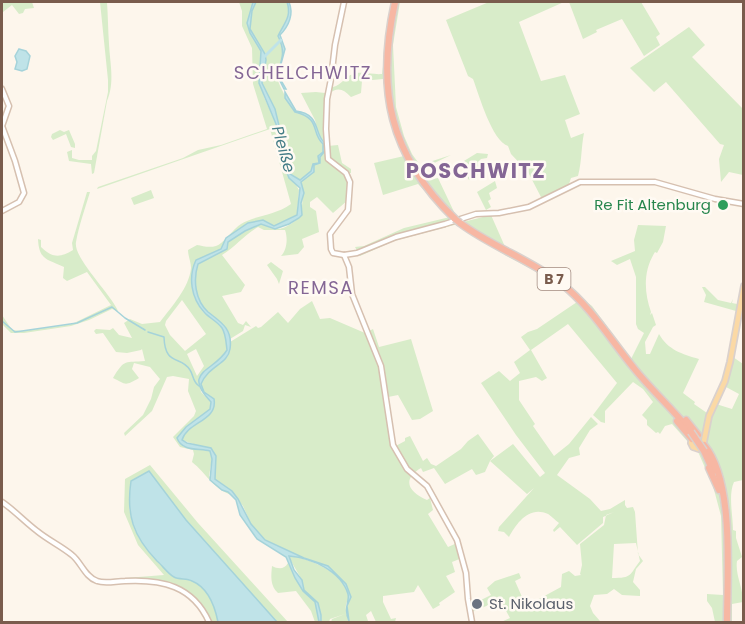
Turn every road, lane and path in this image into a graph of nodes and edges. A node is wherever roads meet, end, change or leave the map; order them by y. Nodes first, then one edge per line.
1 (345, 2) edge
2 (395, 2) edge
3 (2, 89) edge
4 (2, 126) edge
5 (744, 204) edge
6 (2, 211) edge
7 (344, 255) junction
8 (744, 286) edge
9 (654, 392) junction
10 (692, 440) junction
11 (700, 441) junction
12 (718, 487) junction
13 (723, 500) junction
14 (2, 502) edge
15 (209, 622) edge
16 (472, 622) edge
17 (726, 622) edge

1 - 7 street
2 - 9 highway, B 7
3 - 4 street
4 - 6 street
5 - 7 street
7 - 16 street
8 - 11 main road
9 - 10 highway
9 - 11 highway, B 7
10 - 11 main road
10 - 11 main road
11 - 12 highway, B 7
11 - 13 highway
12 - 13 highway, B 7
12 - 17 highway, B 7
13 - 17 highway, B 7
14 - 15 street

